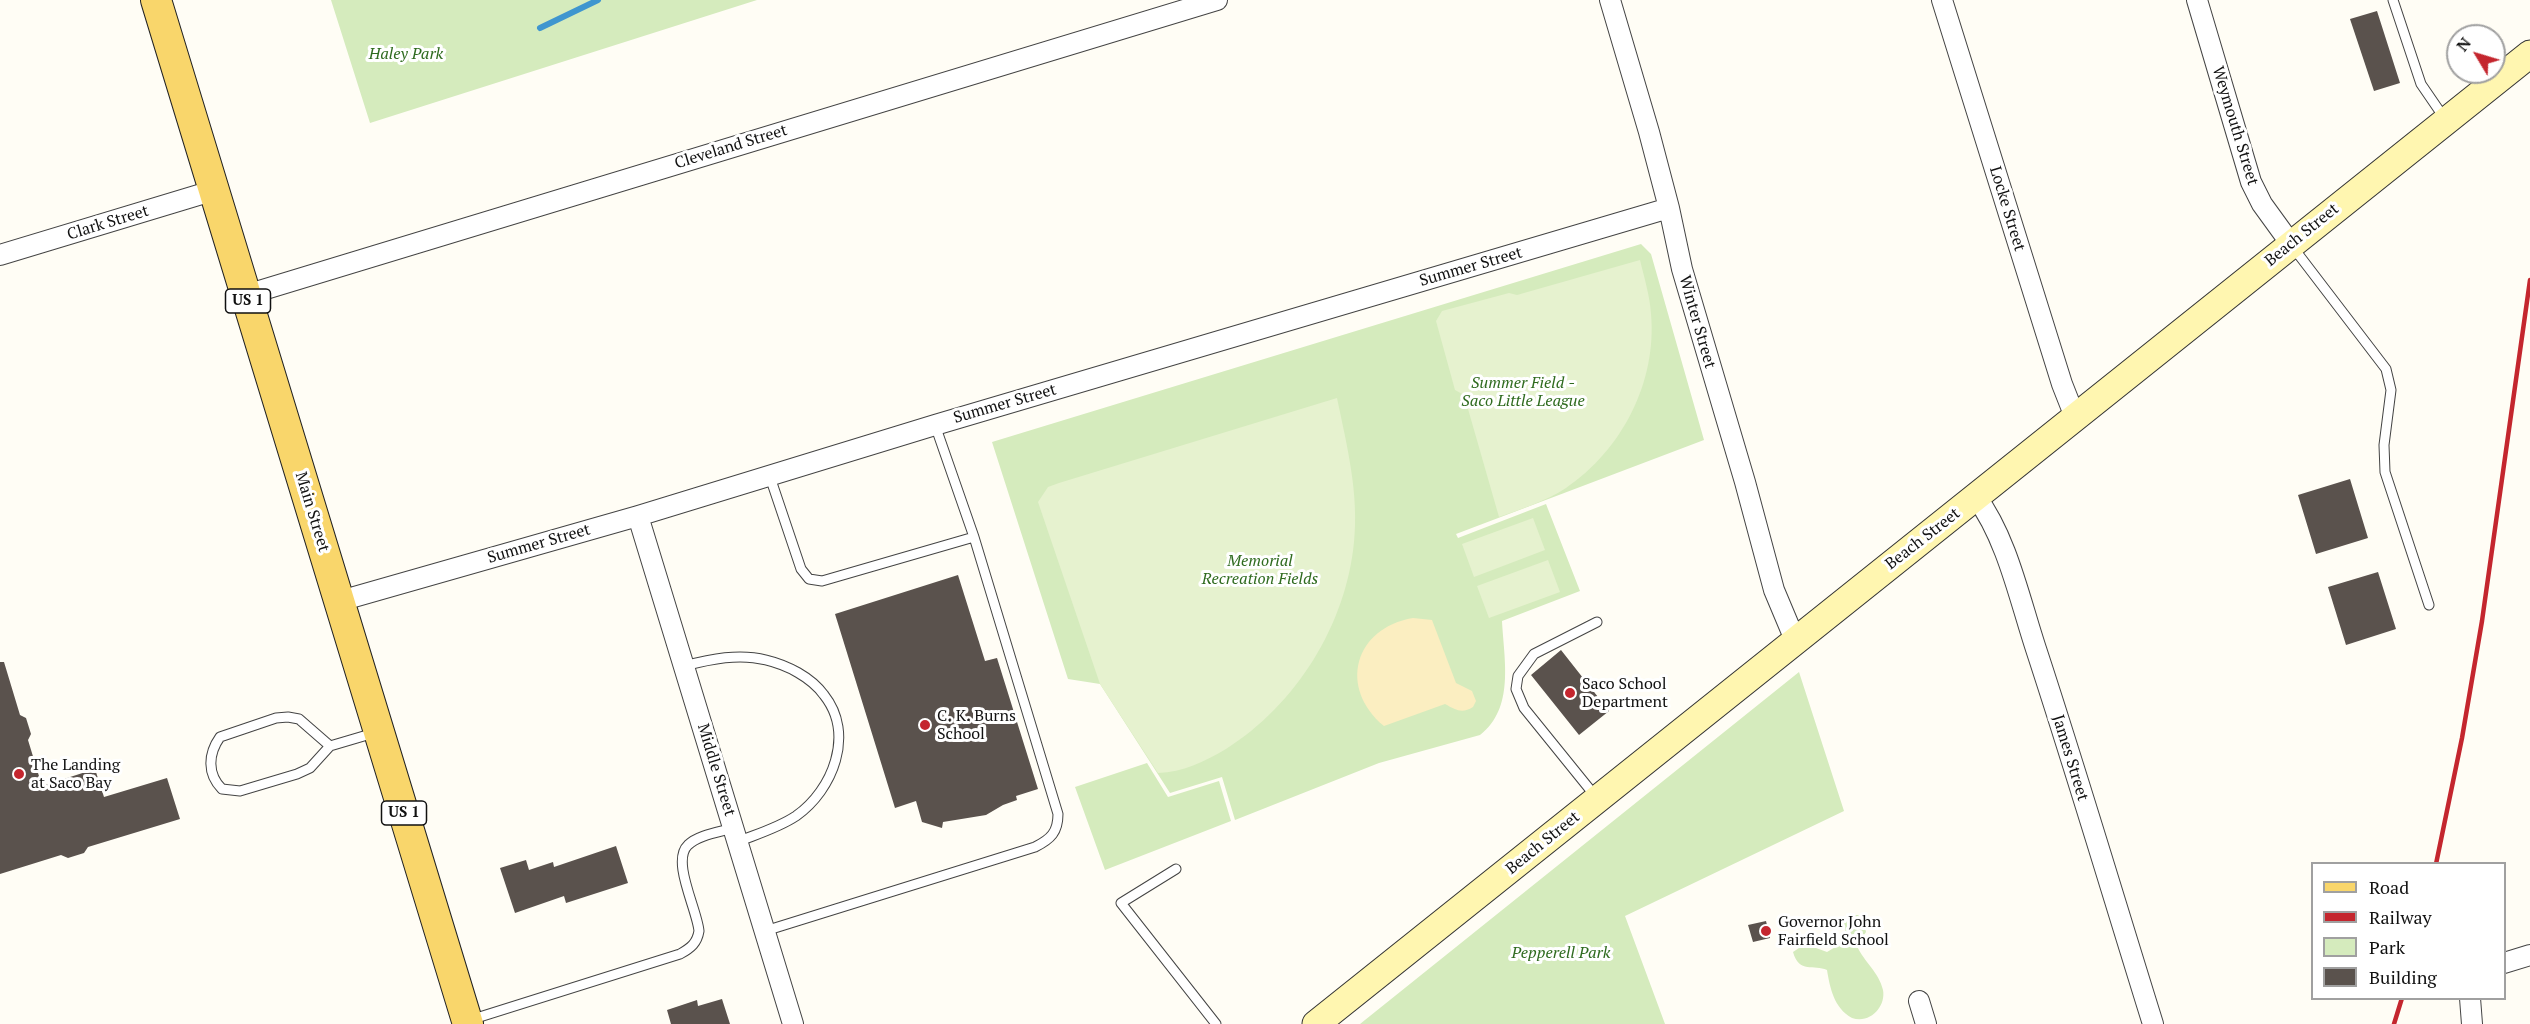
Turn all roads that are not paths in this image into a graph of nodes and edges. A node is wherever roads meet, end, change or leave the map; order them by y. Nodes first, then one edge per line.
1 (156, 0) edge
2 (1217, 0) edge
3 (1610, 0) edge
4 (1941, 0) edge
5 (2197, 0) edge
6 (2393, 0) edge
7 (2530, 54) edge
8 (2446, 121) junction
9 (215, 190) junction
10 (1669, 208) junction
11 (2291, 244) junction
12 (0, 255) edge
13 (246, 295) junction
14 (2075, 417) junction
15 (935, 425) junction
16 (770, 477) junction
17 (1976, 497) junction
18 (638, 516) junction
19 (974, 537) junction
20 (340, 601) junction
21 (2430, 605) dead end
22 (1596, 622) dead end
23 (1795, 640) junction
24 (684, 666) junction
25 (379, 732) junction
26 (330, 746) junction
27 (1598, 799) junction
28 (735, 835) junction
29 (1176, 869) dead end
30 (765, 931) junction
31 (2530, 955) edge
32 (2506, 963) edge
33 (2470, 1000) edge
34 (1919, 1001) dead end
35 (468, 1022) edge
36 (793, 1024) edge
37 (1216, 1024) edge
38 (1316, 1024) edge
39 (1926, 1024) edge
40 (2153, 1024) edge
41 (2472, 1024) edge

1 - 9 main road, Main Street / US 1
2 - 13 street, Cleveland Street
3 - 10 street, Winter Street
4 - 14 street, Locke Street
5 - 11 street, Weymouth Street
6 - 8 lane
7 - 8 main road, Beach Street
8 - 11 main road, Beach Street
9 - 12 street, Clark Street
9 - 13 main road, Main Street / US 1
10 - 15 street, Summer Street
10 - 23 street, Winter Street
11 - 14 main road, Beach Street
11 - 21 lane
13 - 20 main road, Main Street / US 1
14 - 17 main road, Beach Street
15 - 16 street, Summer Street
15 - 19 lane
16 - 18 street, Summer Street
16 - 19 lane
17 - 23 main road, Beach Street
17 - 40 street, James Street
18 - 20 street, Summer Street
18 - 24 street, Middle Street
19 - 30 lane
20 - 25 main road, Main Street / US 1
22 - 27 lane
23 - 27 main road, Beach Street
24 - 28 street, Middle Street
24 - 28 lane
25 - 26 lane
25 - 35 main road, Main Street / US 1
26 - 26 lane
27 - 38 main road, Beach Street
28 - 30 street, Middle Street
28 - 35 lane
29 - 37 lane
30 - 36 street, Middle Street
31 - 32 street
33 - 41 street
34 - 39 street

